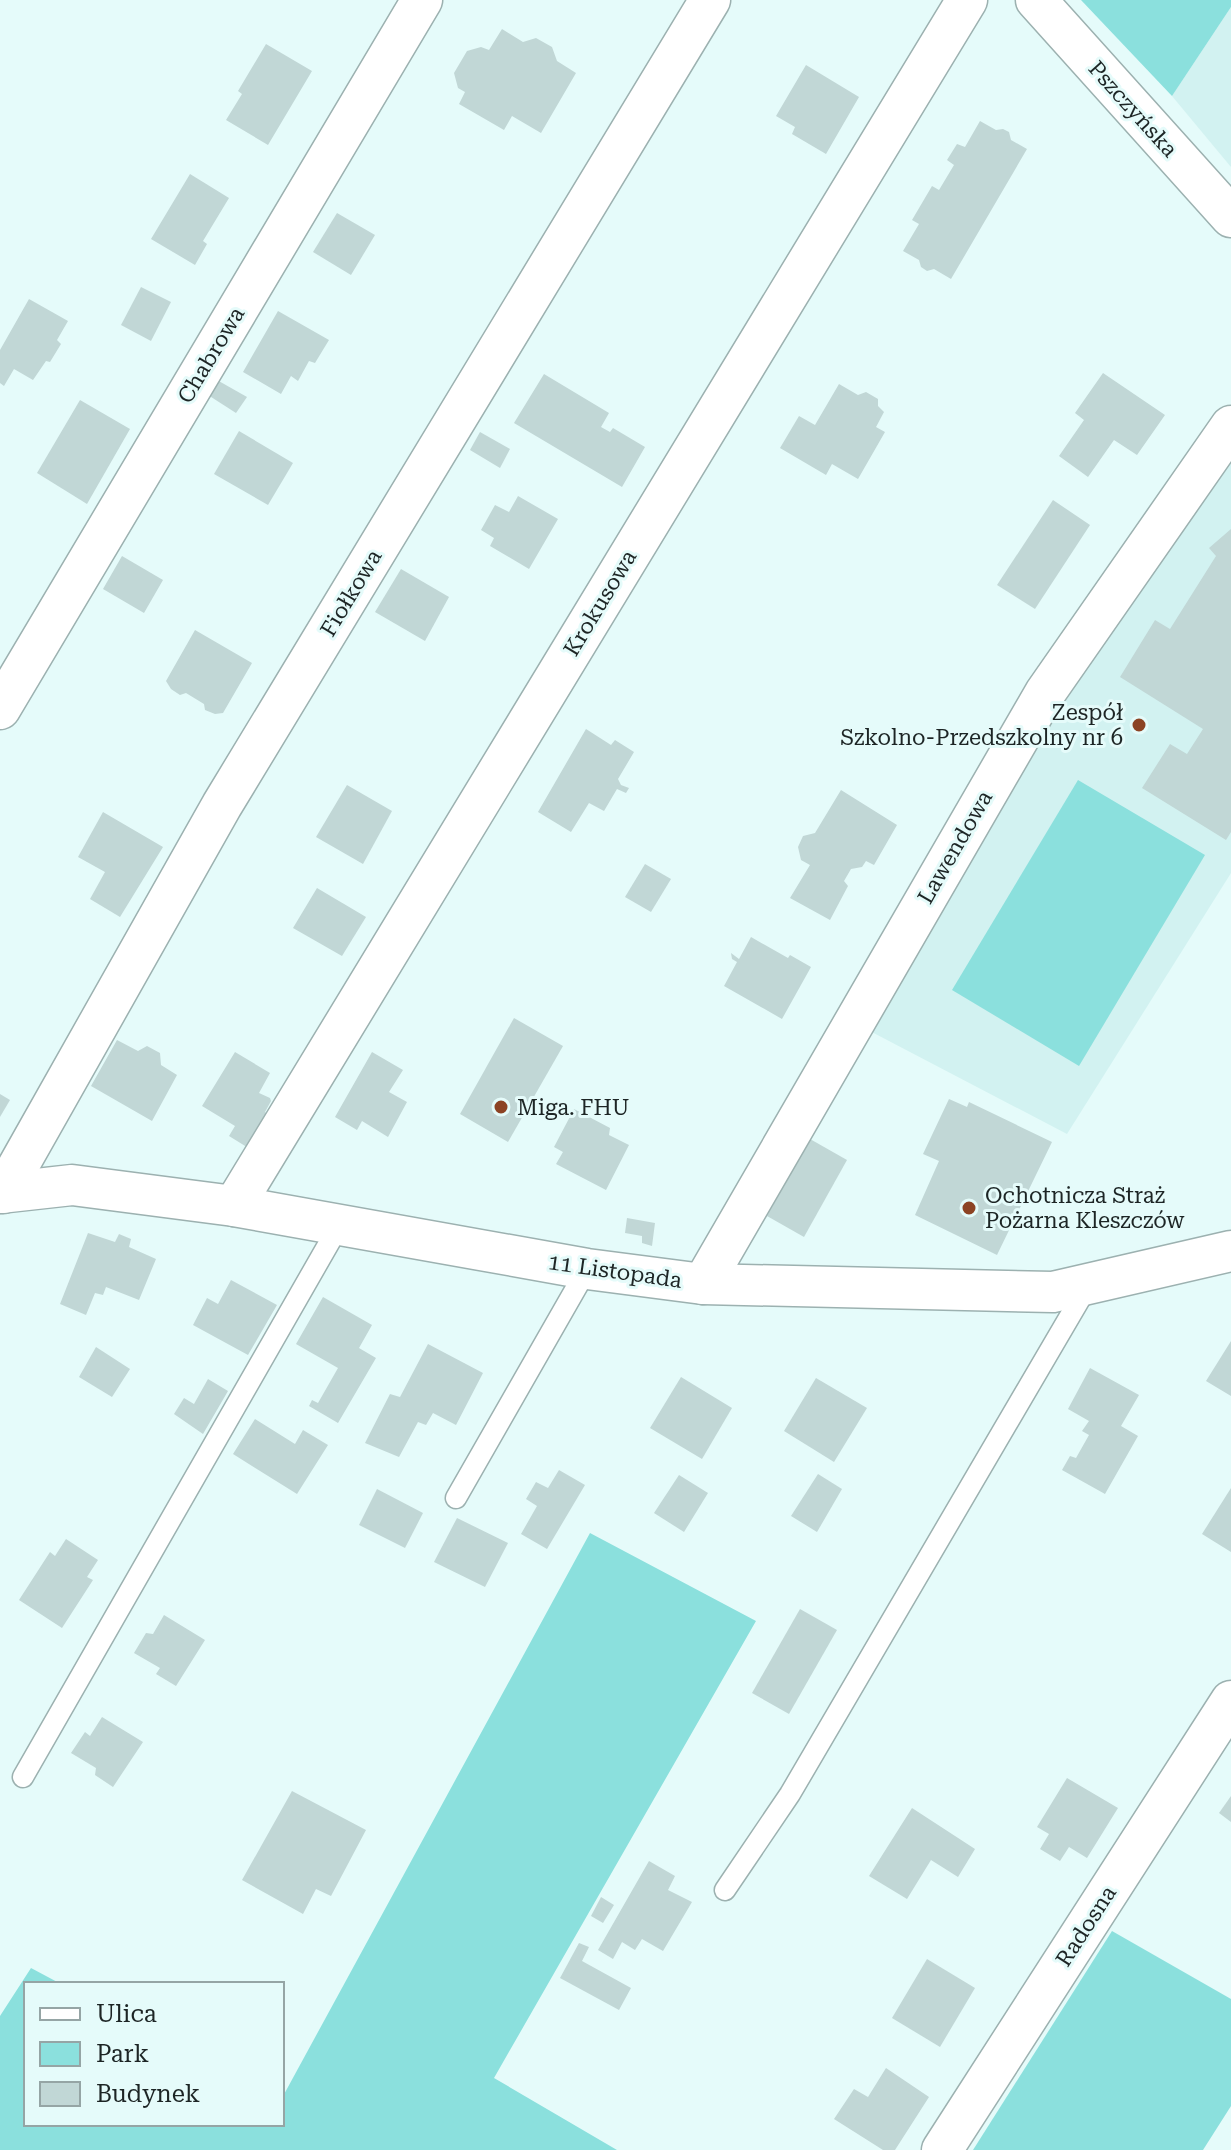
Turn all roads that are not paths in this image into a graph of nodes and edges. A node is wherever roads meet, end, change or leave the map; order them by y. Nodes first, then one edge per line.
1 (422, 0) edge
2 (710, 0) edge
3 (967, 0) edge
4 (1036, 0) edge
5 (1231, 217) edge
6 (1231, 426) edge
7 (0, 709) edge
8 (1, 1194) edge
9 (234, 1206) junction
10 (340, 1224) junction
11 (1231, 1251) edge
12 (587, 1269) junction
13 (1089, 1283) junction
14 (703, 1284) junction
15 (456, 1498) dead end
16 (1231, 1701) edge
17 (23, 1777) dead end
18 (725, 1890) dead end
19 (942, 2150) edge

1 - 7 street, Chabrowa
2 - 8 street, Fiołkowa
3 - 9 street, Krokusowa
4 - 5 street, Pszczyńska
6 - 14 street, Lawendowa
8 - 9 street, 11 Listopada
9 - 10 street, 11 Listopada
10 - 12 street, 11 Listopada
10 - 17 lane
11 - 13 street, 11 Listopada
12 - 14 street, 11 Listopada
12 - 15 lane
13 - 14 street, 11 Listopada
13 - 18 lane
16 - 19 street, Radosna

